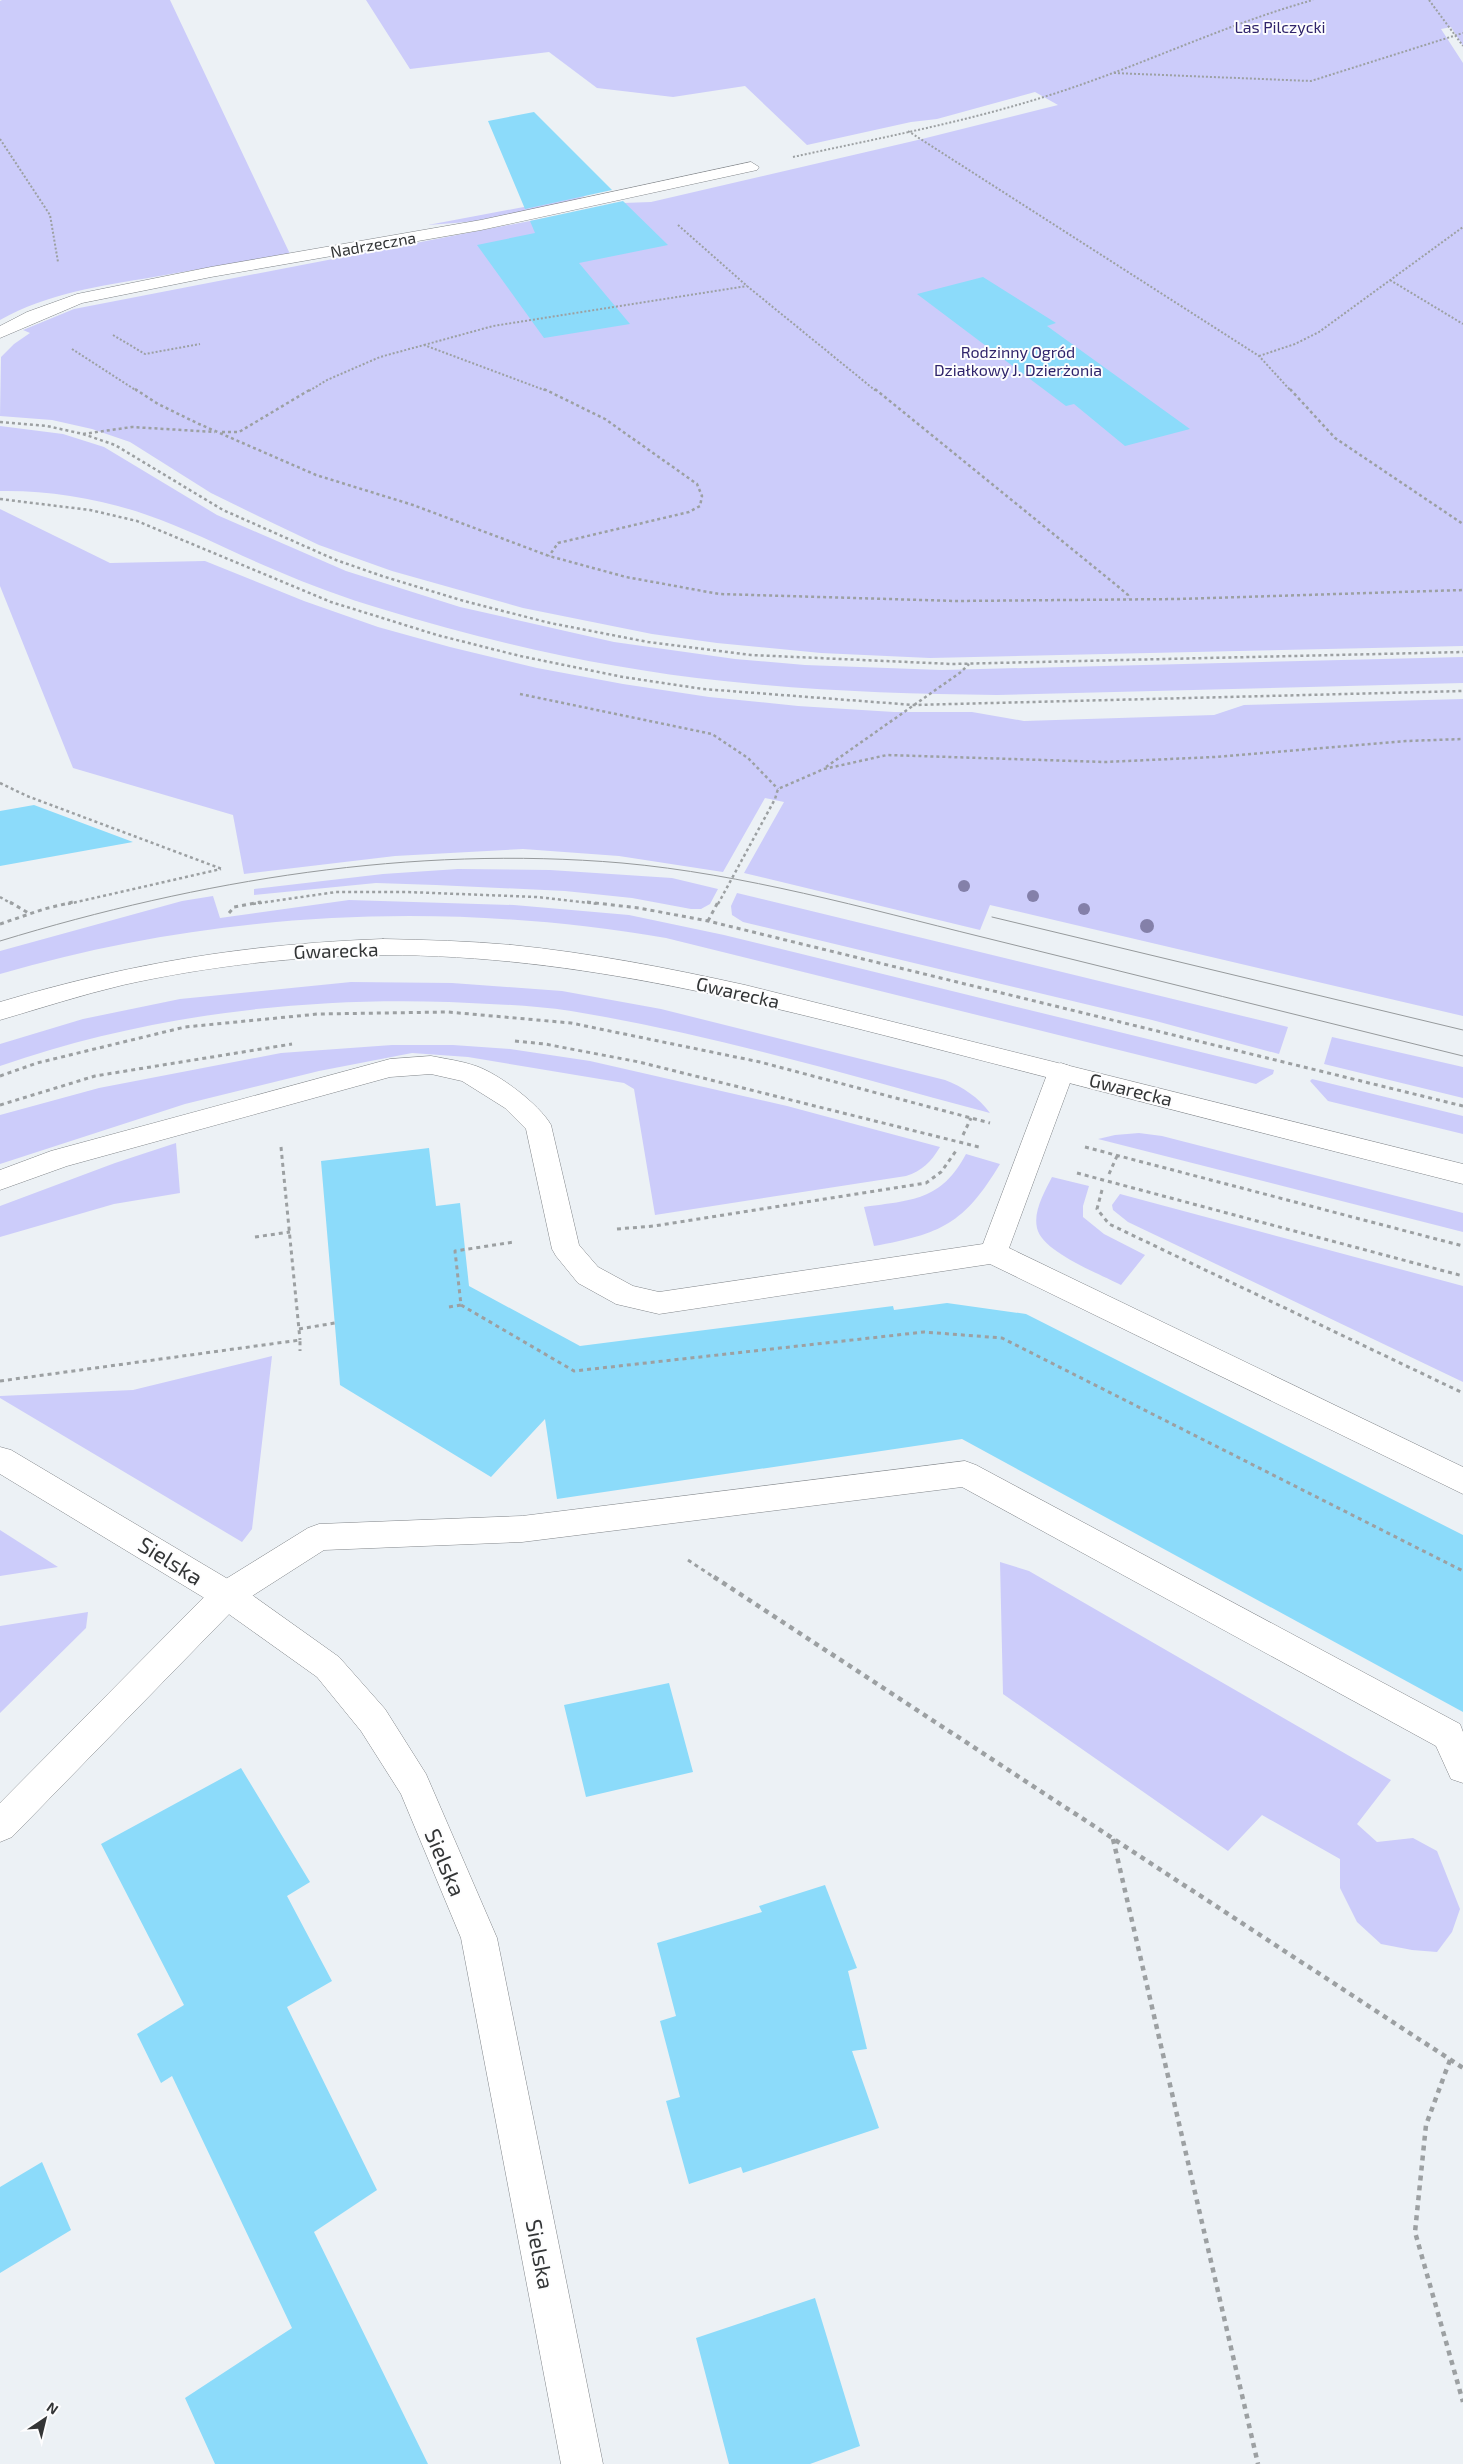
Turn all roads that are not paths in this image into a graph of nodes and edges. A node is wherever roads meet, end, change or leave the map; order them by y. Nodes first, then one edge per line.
1 (751, 167) road end
2 (0, 333) edge
3 (0, 1011) edge
4 (1061, 1072) junction
5 (1463, 1174) edge
6 (0, 1180) edge
7 (993, 1253) junction
8 (0, 1459) edge
9 (1463, 1481) edge
10 (227, 1595) junction
11 (1463, 1768) edge
12 (0, 1826) edge
13 (582, 2464) edge

1 - 2 street, Nadrzeczna
3 - 4 street, Gwarecka
4 - 5 street, Gwarecka
4 - 7 street
6 - 7 street
7 - 9 street
8 - 10 street, Sielska
10 - 11 street
10 - 12 street
10 - 13 street, Sielska

